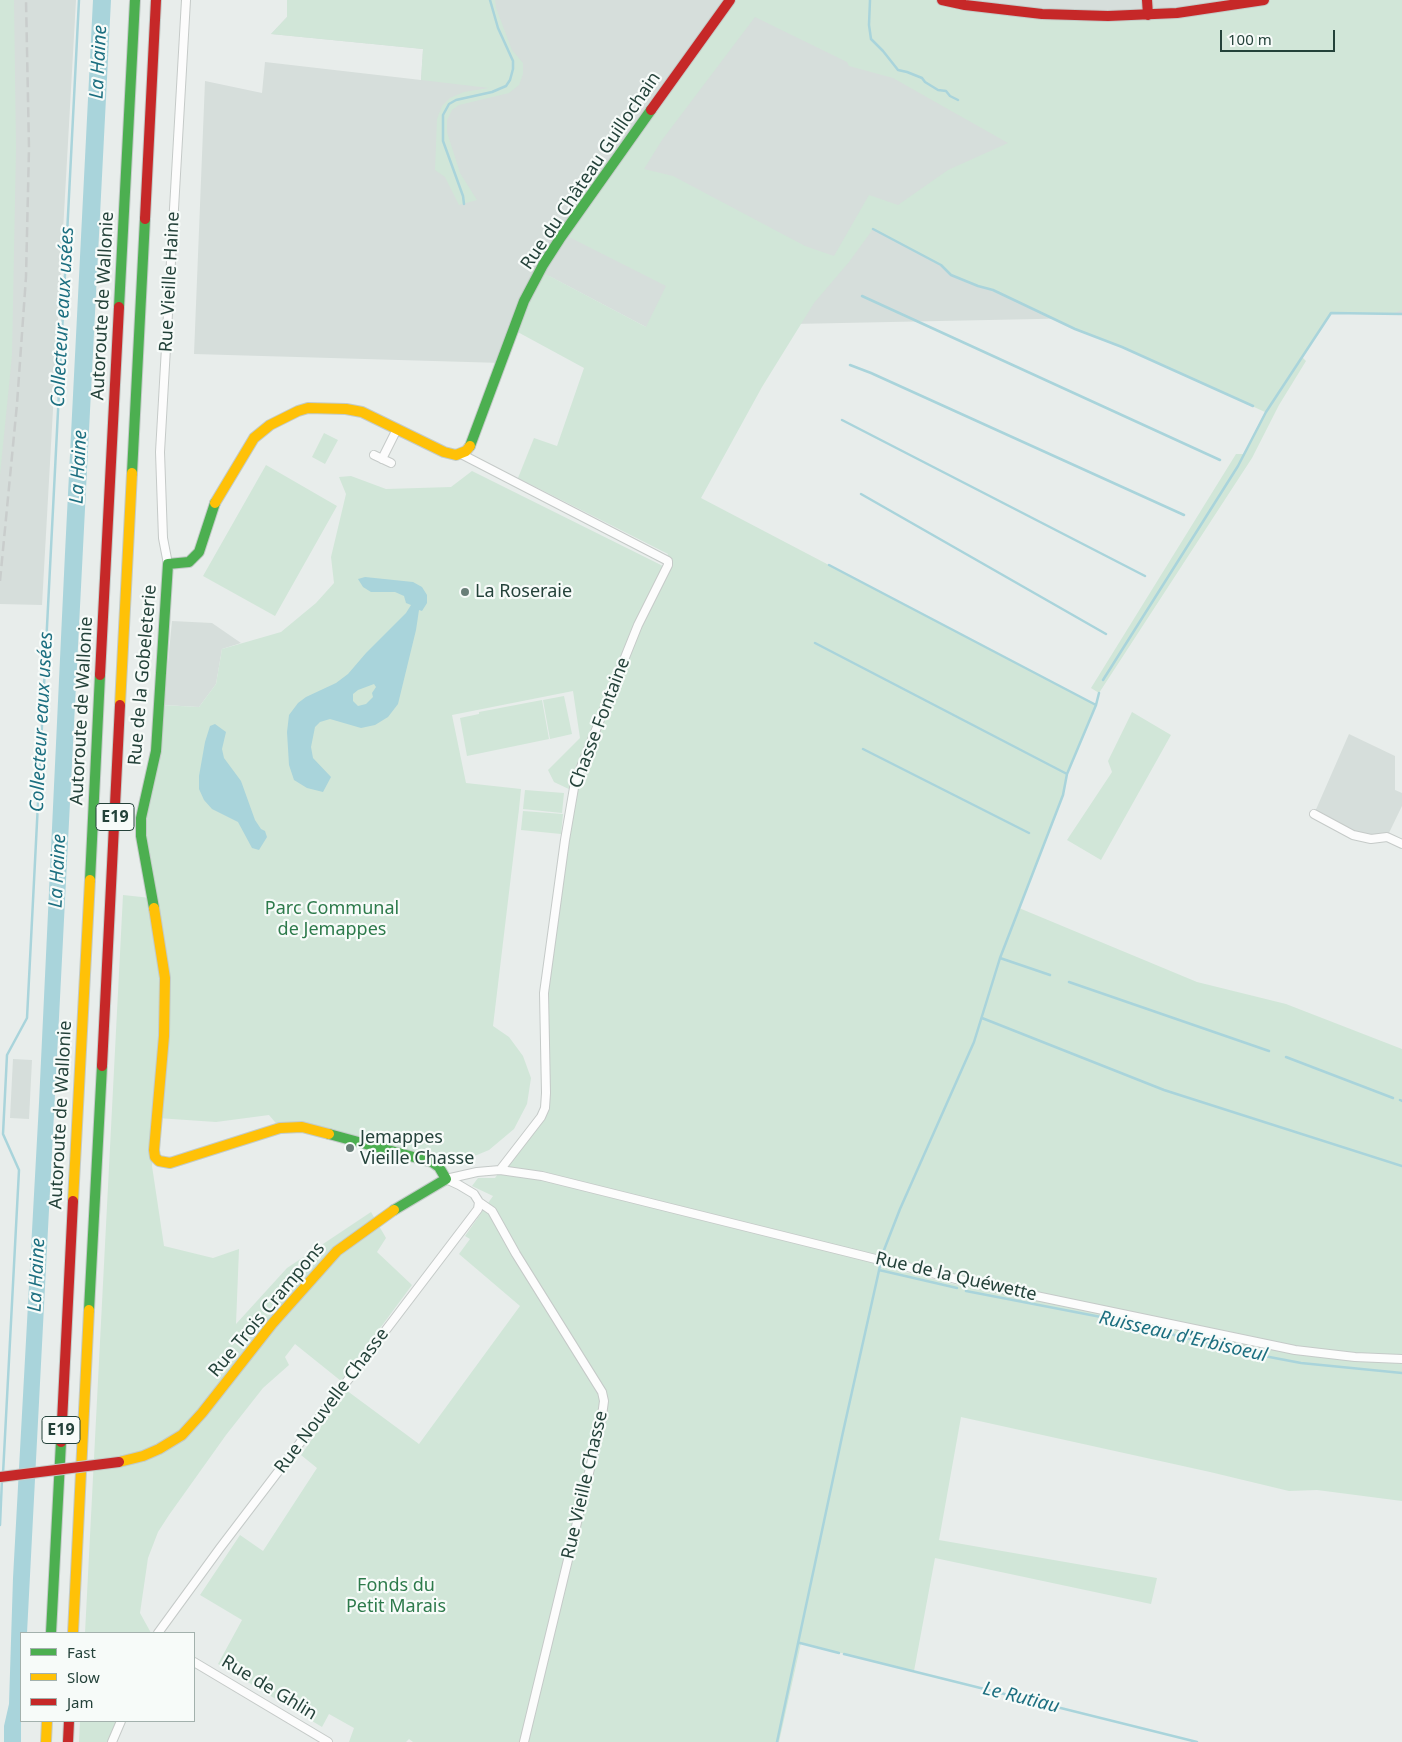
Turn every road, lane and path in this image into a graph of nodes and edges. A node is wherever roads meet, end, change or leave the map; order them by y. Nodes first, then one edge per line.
1 (135, 0) edge
2 (156, 0) edge
3 (186, 0) edge
4 (730, 0) edge
5 (942, 0) edge
6 (1147, 0) edge
7 (1264, 0) edge
8 (1148, 15) junction
9 (397, 429) junction
10 (461, 454) junction
11 (374, 456) dead end
12 (382, 459) junction
13 (391, 463) dead end
14 (168, 564) junction
15 (1314, 814) dead end
16 (1402, 844) edge
17 (500, 1170) junction
18 (446, 1179) junction
19 (479, 1202) junction
20 (1402, 1359) edge
21 (0, 1477) edge
22 (51, 1632) edge
23 (73, 1632) edge
24 (159, 1632) edge
25 (195, 1663) edge
26 (47, 1722) edge
27 (69, 1722) edge
28 (121, 1722) edge
29 (46, 1742) edge
30 (68, 1742) edge
31 (112, 1742) edge
32 (328, 1742) edge
33 (524, 1742) edge

1 - 22 main road, Autoroute de Wallonie / E19
2 - 23 main road, E19
3 - 14 street, Rue Vieille Haine
4 - 10 main road, Rue du Château Guillochain
5 - 8 main road
6 - 8 main road
7 - 8 main road
9 - 10 main road
9 - 12 street
9 - 14 main road
10 - 17 street, Chasse Fontaine
11 - 12 street
12 - 13 street
14 - 18 main road, Rue de la Gobeleterie
15 - 16 street
17 - 18 street, Rue de la Quéwette
17 - 20 street, Rue de la Quéwette
18 - 19 street
18 - 21 main road, Rue Trois Crampons, bridge
19 - 24 street, Rue Nouvelle Chasse
19 - 33 street, Rue Vieille Chasse
25 - 32 street, Rue de Ghlin
26 - 29 main road
27 - 30 main road
28 - 31 street

